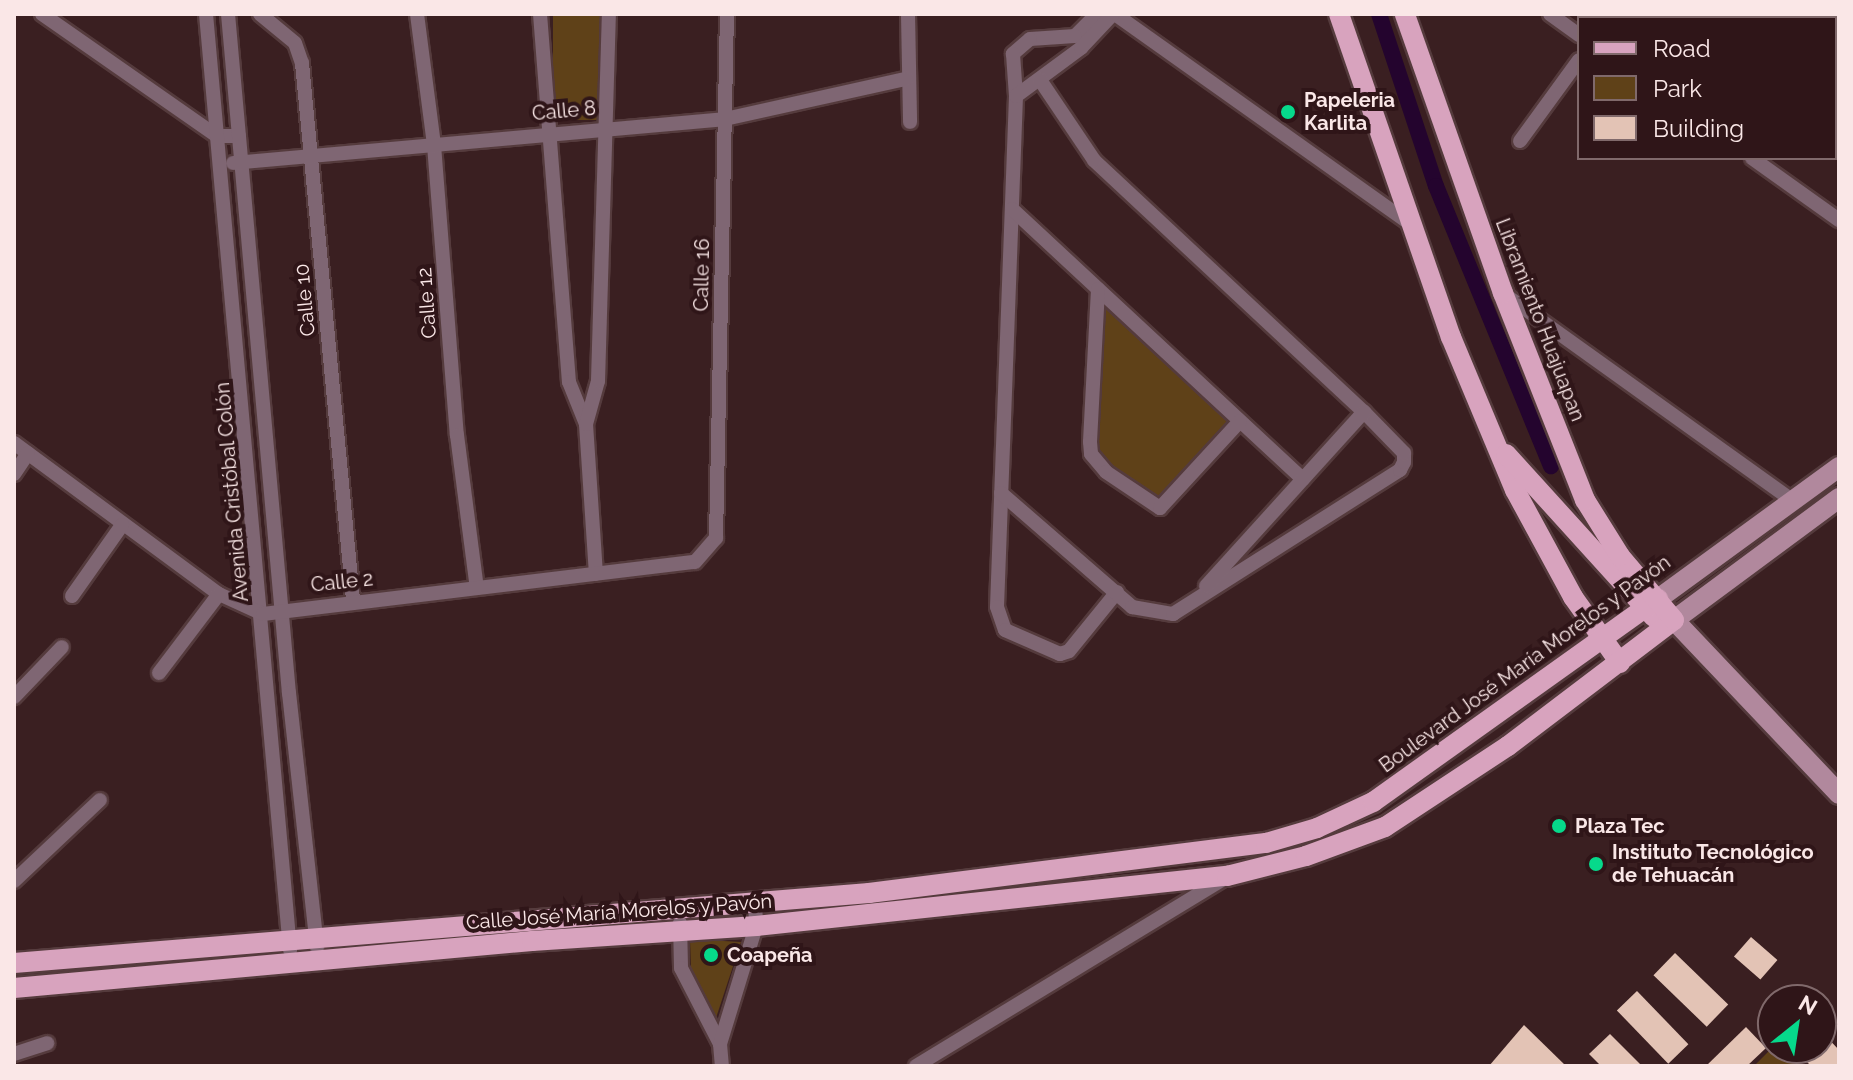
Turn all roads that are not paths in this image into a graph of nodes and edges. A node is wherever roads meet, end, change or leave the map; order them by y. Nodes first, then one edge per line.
1 (42, 14) edge
2 (206, 14) edge
3 (228, 14) edge
4 (260, 14) edge
5 (417, 14) edge
6 (540, 14) edge
7 (609, 14) edge
8 (727, 14) edge
9 (908, 14) edge
10 (1097, 14) edge
11 (1114, 14) edge
12 (1339, 14) edge
13 (1405, 14) edge
14 (1550, 14) edge
15 (1577, 34) edge
16 (1078, 42) junction
17 (1577, 63) edge
18 (906, 79) junction
19 (1040, 80) junction
20 (1016, 96) junction
21 (725, 119) junction
22 (910, 122) dead end
23 (606, 128) junction
24 (550, 132) junction
25 (217, 136) junction
26 (239, 136) junction
27 (1520, 141) dead end
28 (434, 145) junction
29 (311, 155) junction
30 (1755, 160) edge
31 (241, 162) junction
32 (221, 164) junction
33 (1012, 209) junction
34 (1839, 220) edge
35 (1411, 224) junction
36 (1098, 289) junction
37 (1503, 293) junction
38 (261, 379) junction
39 (242, 382) junction
40 (1364, 412) junction
41 (1240, 421) junction
42 (586, 424) junction
43 (14, 443) edge
44 (1498, 445) junction
45 (28, 453) junction
46 (1839, 467) edge
47 (14, 474) edge
48 (1303, 479) junction
49 (1001, 493) junction
50 (1839, 498) edge
51 (1585, 500) junction
52 (1793, 501) junction
53 (1561, 513) junction
54 (122, 525) junction
55 (716, 538) joint
56 (596, 574) junction
57 (477, 588) junction
58 (1117, 592) junction
59 (219, 594) junction
60 (72, 596) dead end
61 (353, 600) junction
62 (1192, 602) junction
63 (1652, 603) junction
64 (281, 609) junction
65 (263, 614) junction
66 (1669, 624) junction
67 (1600, 640) junction
68 (62, 647) dead end
69 (1620, 663) junction
70 (159, 673) dead end
71 (14, 697) edge
72 (1839, 794) edge
73 (100, 800) dead end
74 (1215, 852) joint
75 (1227, 876) junction
76 (14, 881) edge
77 (755, 903) junction
78 (680, 906) junction
79 (756, 926) junction
80 (680, 929) junction
81 (317, 940) junction
82 (289, 943) junction
83 (14, 963) edge
84 (319, 963) junction
85 (292, 966) junction
86 (14, 988) edge
87 (47, 1043) dead end
88 (720, 1044) junction
89 (14, 1054) edge
90 (722, 1066) edge
91 (916, 1066) edge

1 - 25 street
2 - 25 street, Avenida Cristóbal Colón
3 - 26 street, Avenida Cristóbal Colón
4 - 29 street, Calle 10
5 - 28 street, Calle 12
6 - 24 street
7 - 23 street
8 - 21 street, Calle 16
9 - 18 street
10 - 16 street
11 - 16 street
11 - 35 street
12 - 35 main road
13 - 37 main road, Libramiento Huajuapan
14 - 15 street
16 - 19 street
16 - 20 street
17 - 27 street
18 - 21 street, Calle 8
18 - 22 street
19 - 20 street
19 - 40 street
20 - 33 street
21 - 23 street, Calle 8
21 - 55 street, Calle 16
23 - 24 street, Calle 8
23 - 42 street
24 - 28 street, Calle 8
24 - 42 street
25 - 26 street
25 - 32 street, Avenida Cristóbal Colón
26 - 31 street, Avenida Cristóbal Colón
28 - 29 street, Calle 8
28 - 57 street, Calle 12
29 - 31 street, Calle 8
29 - 61 street, Calle 10
30 - 34 street
31 - 32 street, Calle 8
31 - 38 street, Avenida Cristóbal Colón
32 - 39 street, Avenida Cristóbal Colón
33 - 36 street
33 - 49 street
35 - 44 main road
36 - 41 street
36 - 41 street
37 - 51 main road, Libramiento Huajuapan
37 - 52 street
38 - 39 street
38 - 64 street, Avenida Cristóbal Colón
39 - 65 street, Avenida Cristóbal Colón
40 - 48 street
40 - 62 street
41 - 48 street
42 - 56 street
43 - 45 street
44 - 53 main road
44 - 67 main road
45 - 47 street
45 - 54 street
46 - 52 main road, Boulevard José María Morelos y Pavón
48 - 62 street
49 - 58 street
49 - 58 street
50 - 66 main road
51 - 53 main road
51 - 63 main road, Libramiento Huajuapan
52 - 63 main road, Boulevard José María Morelos y Pavón
53 - 63 main road
54 - 59 street
54 - 60 street
55 - 56 street, Calle 2
56 - 57 street, Calle 2
57 - 61 street, Calle 2
58 - 62 street
59 - 65 street
59 - 70 street
61 - 64 street, Calle 2
63 - 66 main road
63 - 67 main road, Boulevard José María Morelos y Pavón
64 - 65 street, Calle 2
64 - 81 street, Avenida Cristóbal Colón
65 - 82 street, Avenida Cristóbal Colón
66 - 69 main road
66 - 72 main road
67 - 69 main road
67 - 74 main road, Boulevard José María Morelos y Pavón
68 - 71 street
69 - 75 main road
73 - 76 street
74 - 77 main road, Calle José María Morelos y Pavón
75 - 79 main road, Calle José María Morelos y Pavón
75 - 91 street
77 - 78 main road, Calle José María Morelos y Pavón
77 - 79 street
78 - 80 street
78 - 81 main road, Calle José María Morelos y Pavón
79 - 80 main road, Calle José María Morelos y Pavón
79 - 88 street
80 - 84 main road, Calle José María Morelos y Pavón
80 - 88 street
81 - 82 main road, Calle José María Morelos y Pavón
81 - 84 street, Avenida Cristóbal Colón
82 - 83 main road, Calle José María Morelos y Pavón
82 - 85 street, Avenida Cristóbal Colón
84 - 85 main road, Calle José María Morelos y Pavón
85 - 86 main road, Calle José María Morelos y Pavón
87 - 89 street
88 - 90 street

